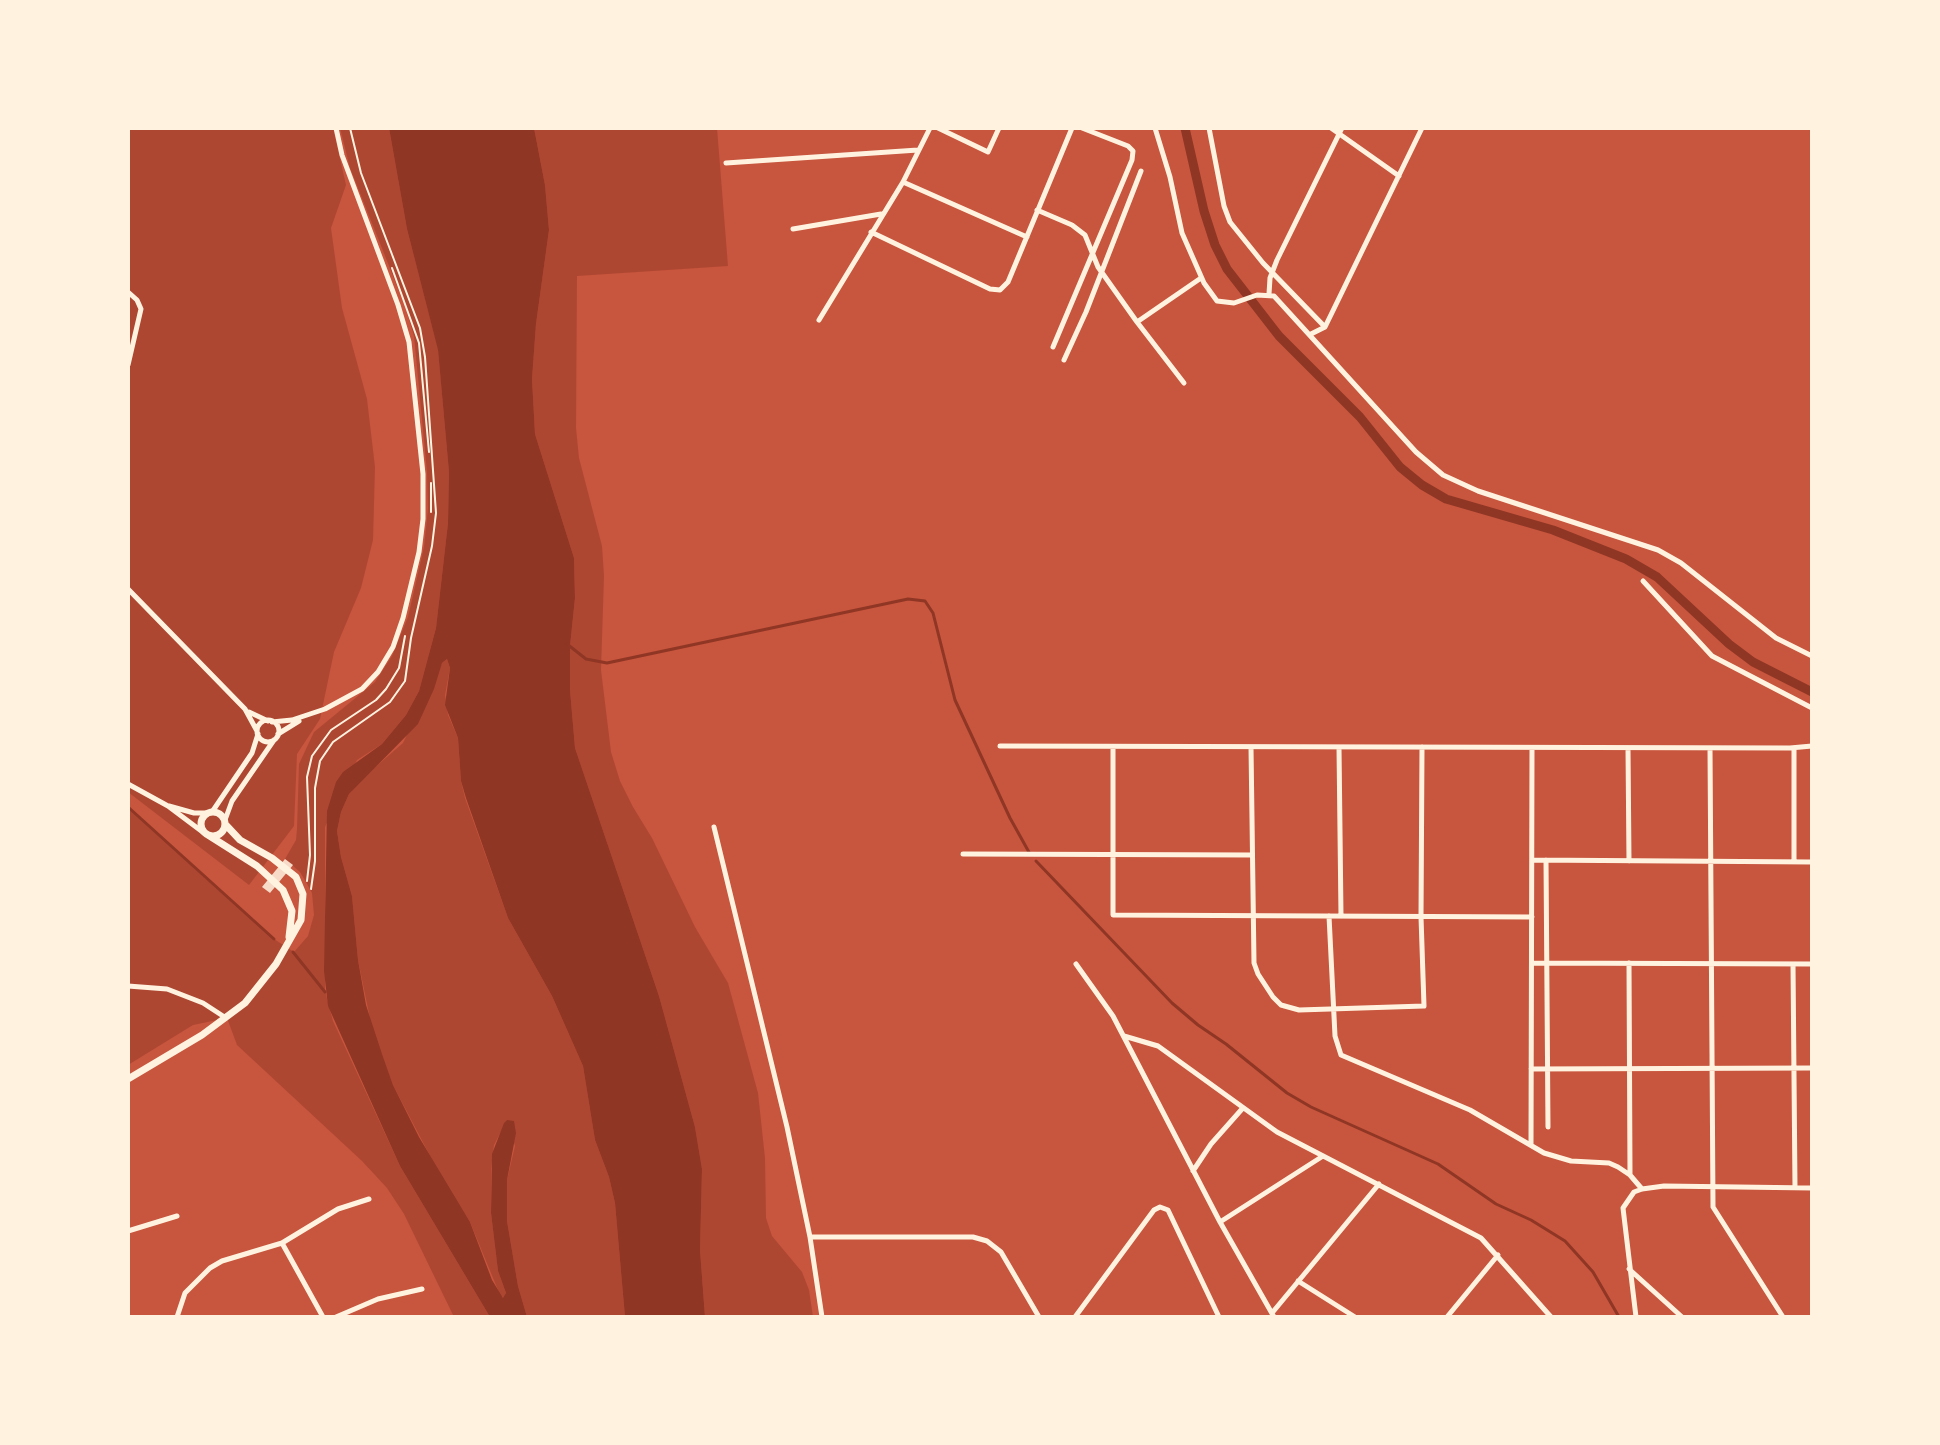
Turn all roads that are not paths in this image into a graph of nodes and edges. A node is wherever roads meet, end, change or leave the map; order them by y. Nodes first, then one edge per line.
1 (336, 128) edge
2 (930, 128) edge
3 (938, 128) edge
4 (999, 128) edge
5 (1072, 128) edge
6 (1082, 128) edge
7 (1155, 128) edge
8 (1209, 128) edge
9 (1331, 128) edge
10 (1422, 128) edge
11 (1341, 131) edge
12 (919, 150) junction
13 (726, 163) dead end
14 (1141, 171) dead end
15 (1399, 176) junction
16 (903, 182) junction
17 (1037, 210) junction
18 (882, 214) junction
19 (793, 229) dead end
20 (871, 232) junction
21 (1027, 237) junction
22 (1092, 250) junction
23 (1102, 272) junction
24 (1272, 273) junction
25 (1201, 278) junction
26 (128, 292) edge
27 (1269, 294) junction
28 (819, 320) dead end
29 (1137, 322) junction
30 (1325, 327) junction
31 (1311, 334) junction
32 (1053, 347) dead end
33 (1064, 360) dead end
34 (128, 365) edge
35 (1184, 383) dead end
36 (1643, 581) dead end
37 (128, 589) edge
38 (1812, 656) edge
39 (1812, 708) edge
40 (245, 709) junction
41 (307, 717) junction
42 (270, 721) junction
43 (257, 733) junction
44 (276, 737) junction
45 (1000, 746) dead end
46 (1812, 746) edge
47 (1113, 747) junction
48 (1251, 747) junction
49 (1339, 747) junction
50 (1422, 747) junction
51 (1532, 748) junction
52 (1628, 748) junction
53 (1710, 748) junction
54 (1794, 748) junction
55 (128, 784) edge
56 (168, 806) junction
57 (210, 812) junction
58 (225, 822) junction
59 (714, 827) dead end
60 (206, 834) junction
61 (963, 854) dead end
62 (1113, 855) junction
63 (1252, 855) junction
64 (1532, 860) junction
65 (1546, 860) junction
66 (1629, 861) junction
67 (1710, 861) junction
68 (1794, 862) junction
69 (1812, 862) edge
70 (1252, 916) junction
71 (1329, 916) junction
72 (1341, 916) junction
73 (1421, 917) junction
74 (1532, 917) junction
75 (286, 947) junction
76 (1532, 963) junction
77 (1547, 963) junction
78 (1629, 963) junction
79 (1076, 964) dead end
80 (1710, 964) junction
81 (1793, 964) junction
82 (1812, 964) edge
83 (128, 986) edge
84 (1334, 1008) junction
85 (227, 1018) junction
86 (1124, 1036) junction
87 (1794, 1068) junction
88 (1812, 1068) edge
89 (1531, 1069) junction
90 (1547, 1069) junction
91 (1630, 1069) junction
92 (1711, 1069) junction
93 (128, 1079) edge
94 (1242, 1109) junction
95 (1548, 1127) dead end
96 (1531, 1145) junction
97 (1323, 1156) junction
98 (1192, 1171) junction
99 (1630, 1175) junction
100 (1379, 1184) junction
101 (1711, 1187) junction
102 (1795, 1188) junction
103 (1812, 1188) edge
104 (1642, 1189) junction
105 (369, 1199) dead end
106 (177, 1216) dead end
107 (1220, 1222) junction
108 (128, 1231) edge
109 (810, 1237) junction
110 (282, 1243) junction
111 (1498, 1255) junction
112 (1628, 1269) junction
113 (1298, 1281) junction
114 (422, 1289) dead end
115 (1454, 1308) junction
116 (1273, 1315) edge
117 (177, 1317) edge
118 (323, 1317) edge
119 (336, 1317) edge
120 (822, 1317) edge
121 (1039, 1317) edge
122 (1075, 1317) edge
123 (1219, 1317) edge
124 (1355, 1317) edge
125 (1447, 1317) edge
126 (1461, 1317) edge
127 (1551, 1317) edge
128 (1636, 1317) edge
129 (1682, 1317) edge
130 (1783, 1317) edge

1 - 41 street
2 - 12 street
3 - 4 street
5 - 17 street
6 - 22 street
7 - 25 street
8 - 24 street
9 - 11 street
10 - 15 street
11 - 15 street
11 - 24 street
12 - 13 street
12 - 16 street
14 - 23 street
15 - 30 street
16 - 18 street
16 - 21 street
17 - 21 street
17 - 22 street
18 - 19 street
18 - 20 street
20 - 21 street
20 - 28 street
22 - 23 street
22 - 32 street
23 - 29 street
23 - 33 street
24 - 27 street
24 - 30 street
25 - 27 street
25 - 29 street
26 - 34 street
27 - 31 street
29 - 35 street
30 - 31 street
31 - 38 street
36 - 39 street
37 - 40 street
40 - 42 street
40 - 43 street
41 - 42 street
41 - 44 street
42 - 43 street
42 - 44 street
43 - 44 street
43 - 57 street
44 - 58 street
45 - 47 street
46 - 54 street
47 - 48 street
47 - 62 street
48 - 49 street
48 - 63 street
49 - 50 street
49 - 72 street
50 - 51 street
50 - 73 street
51 - 52 street
51 - 64 street
52 - 53 street
52 - 66 street
53 - 54 street
53 - 67 street
54 - 68 street
55 - 56 street
56 - 57 street
56 - 60 street
57 - 58 street
57 - 60 street
58 - 60 street
58 - 75 street
59 - 109 street
60 - 75 street
61 - 62 street
62 - 63 street
62 - 70 street
63 - 70 street
64 - 65 street
64 - 74 street
65 - 66 street
65 - 77 street
66 - 67 street
67 - 68 street
67 - 80 street
68 - 69 street
70 - 71 street
70 - 84 street
71 - 72 street
71 - 84 street
72 - 73 street
73 - 74 street
73 - 84 street
74 - 76 street
75 - 85 street
76 - 77 street
76 - 89 street
77 - 78 street
77 - 90 street
78 - 80 street
78 - 91 street
79 - 86 street
80 - 81 street
80 - 92 street
81 - 82 street
81 - 87 street
83 - 85 street
84 - 96 street
85 - 93 street
86 - 94 street
86 - 98 street
87 - 88 street
87 - 92 street
87 - 102 street
89 - 90 street
89 - 96 street
90 - 91 street
90 - 95 street
91 - 92 street
91 - 99 street
92 - 101 street
94 - 97 street
94 - 98 street
96 - 99 street
97 - 100 street
97 - 107 street
98 - 107 street
99 - 104 street
100 - 111 street
100 - 113 street
101 - 102 street
101 - 104 street
101 - 130 street
102 - 103 street
104 - 112 street
105 - 110 street
106 - 108 street
107 - 116 street
109 - 120 street
109 - 121 street
110 - 117 street
110 - 118 street
111 - 115 street
111 - 127 street
112 - 128 street
112 - 129 street
113 - 116 street
113 - 124 street
114 - 119 street
115 - 125 street
115 - 126 street
122 - 123 street

